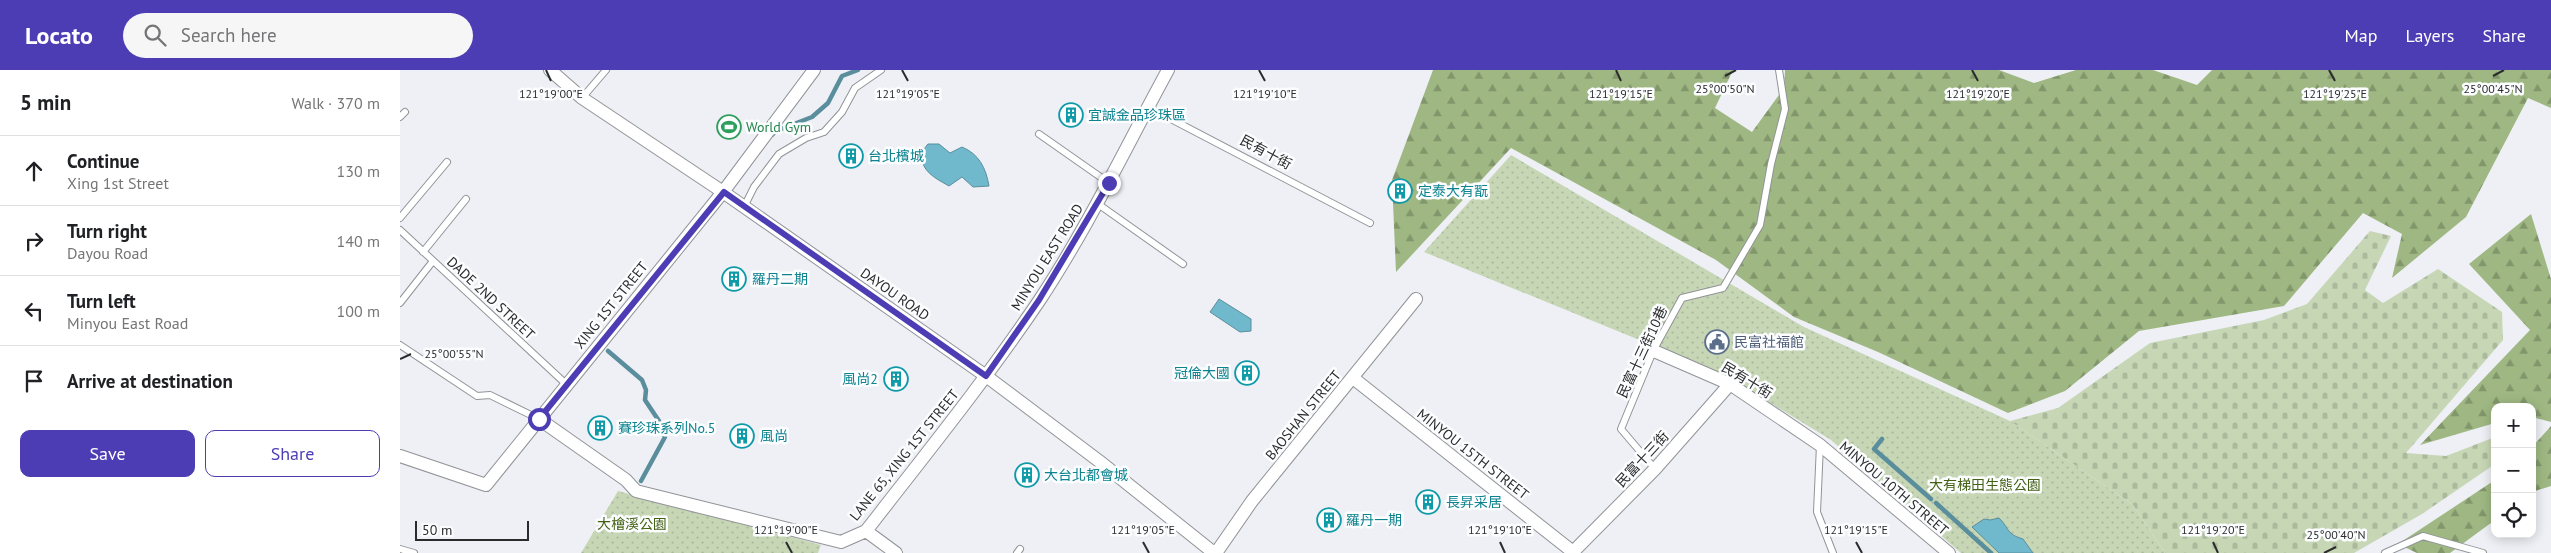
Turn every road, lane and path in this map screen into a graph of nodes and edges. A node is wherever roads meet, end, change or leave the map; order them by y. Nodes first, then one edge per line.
1 (550, 70) edge
2 (606, 70) edge
3 (814, 70) edge
4 (881, 70) edge
5 (1168, 70) edge
6 (1779, 70) edge
7 (582, 98) junction
8 (1148, 107) junction
9 (1040, 134) dead end
10 (447, 162) dead end
11 (1109, 183) junction
12 (724, 192) junction
13 (466, 199) dead end
14 (1098, 204) junction
15 (744, 207) junction
16 (400, 218) edge
17 (1370, 223) dead end
18 (400, 230) edge
19 (423, 252) junction
20 (433, 261) junction
21 (1183, 264) dead end
22 (1416, 299) dead end
23 (400, 303) edge
24 (400, 345) edge
25 (1654, 351) junction
26 (986, 376) junction
27 (1353, 378) junction
28 (566, 384) junction
29 (1730, 384) junction
30 (539, 419) junction
31 (1820, 445) junction
32 (400, 456) edge
33 (1654, 469) junction
34 (866, 531) junction
35 (400, 549) edge
36 (414, 553) edge
37 (896, 553) edge
38 (1215, 553) edge
39 (1573, 553) edge
40 (1833, 553) edge
41 (1949, 553) edge
42 (2385, 553) edge
43 (2483, 553) edge

1 - 7 street, DAYOU ROAD
2 - 7 lane
3 - 12 street, XING 1ST STREET
4 - 15 lane
5 - 8 street, MINYOU EAST ROAD
6 - 25 lane, 民富十三街10巷
7 - 12 street, DAYOU ROAD
8 - 11 street, MINYOU EAST ROAD
8 - 17 lane, 民有十街
9 - 11 lane
10 - 16 lane
11 - 14 street, MINYOU EAST ROAD
12 - 15 street, DAYOU ROAD
12 - 28 street, XING 1ST STREET
13 - 19 lane
14 - 21 lane
14 - 26 street, MINYOU EAST ROAD
15 - 26 street, DAYOU ROAD
18 - 19 lane, DADE 2ND STREET
19 - 20 lane, DADE 2ND STREET
20 - 23 lane
20 - 28 lane, DADE 2ND STREET
22 - 27 street, BAOSHAN STREET
24 - 30 lane
25 - 29 street, 民有十街
25 - 33 lane, 民富十三街10巷
26 - 34 street, LANE 65, XING 1ST STREET
26 - 38 street, DAYOU ROAD
27 - 38 street, BAOSHAN STREET
27 - 39 street, MINYOU 15TH STREET
28 - 30 street, XING 1ST STREET
29 - 31 street, 民有十街
29 - 33 street, 民富十三街
30 - 32 street, XING 1ST STREET
30 - 34 street, LANE 65, XING 1ST STREET
31 - 40 lane
31 - 41 street, MINYOU 10TH STREET
33 - 39 street, 民富十三街
34 - 37 street
35 - 36 lane
42 - 43 lane

